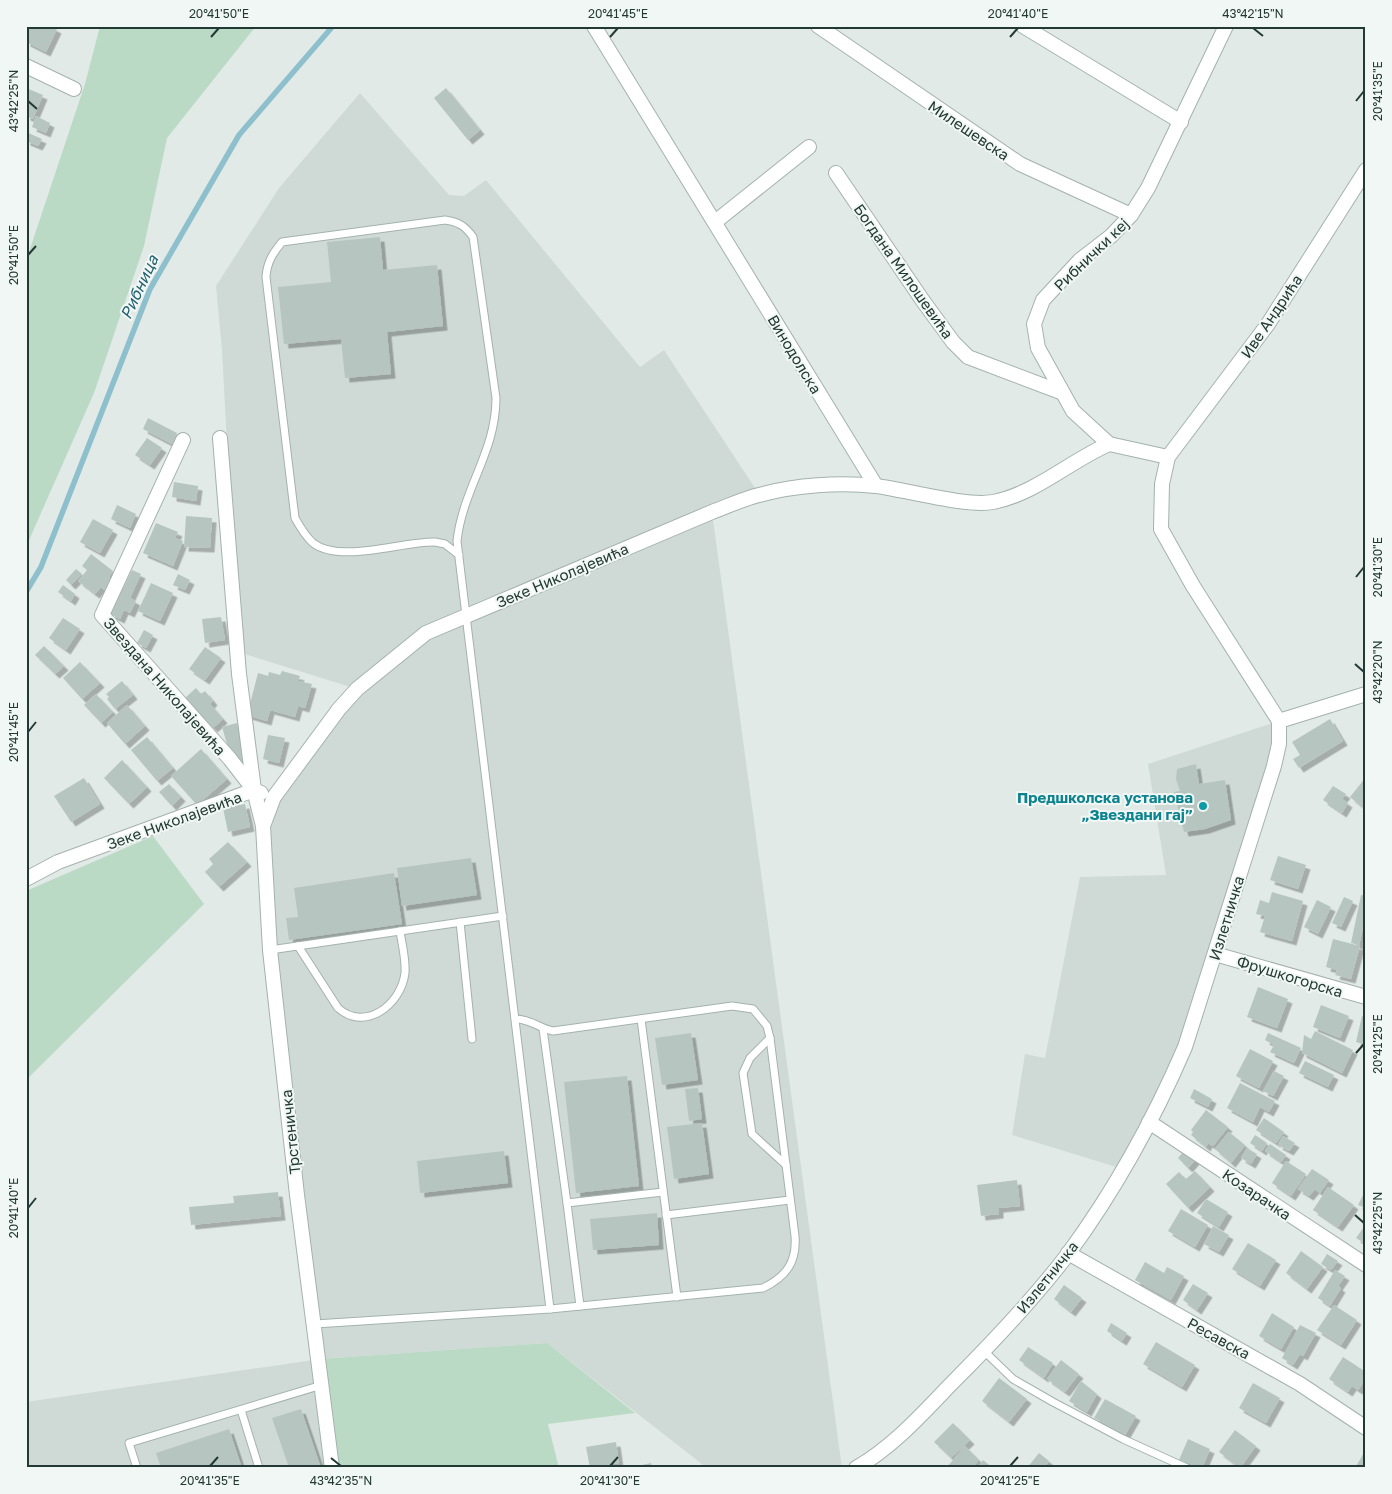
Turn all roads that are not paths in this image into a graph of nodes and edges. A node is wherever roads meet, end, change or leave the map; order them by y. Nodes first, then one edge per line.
1 (594, 26) edge
2 (818, 26) edge
3 (1023, 26) edge
4 (1226, 26) edge
5 (26, 66) edge
6 (74, 89) dead end
7 (1181, 122) junction
8 (809, 147) dead end
9 (1366, 170) edge
10 (836, 173) dead end
11 (1131, 215) junction
12 (715, 222) junction
13 (1063, 393) junction
14 (220, 438) dead end
15 (183, 440) dead end
16 (1109, 444) junction
17 (1168, 457) junction
18 (876, 486) junction
19 (459, 555) junction
20 (467, 615) junction
21 (1366, 694) edge
22 (1279, 721) junction
23 (254, 790) junction
24 (274, 797) junction
25 (263, 826) junction
26 (26, 879) edge
27 (503, 916) junction
28 (460, 922) junction
29 (400, 931) junction
30 (298, 946) junction
31 (270, 950) junction
32 (1215, 954) junction
33 (1366, 997) edge
34 (516, 1019) junction
35 (641, 1019) junction
36 (543, 1028) junction
37 (770, 1038) junction
38 (472, 1039) dead end
39 (1149, 1122) junction
40 (786, 1165) junction
41 (663, 1192) junction
42 (790, 1200) junction
43 (567, 1203) junction
44 (666, 1216) junction
45 (1068, 1253) junction
46 (1366, 1266) edge
47 (677, 1297) junction
48 (580, 1306) junction
49 (550, 1309) junction
50 (315, 1324) junction
51 (984, 1351) junction
52 (323, 1384) junction
53 (241, 1410) junction
54 (1366, 1428) edge
55 (137, 1468) edge
56 (259, 1468) edge
57 (332, 1468) edge
58 (856, 1468) edge
59 (1186, 1468) edge

1 - 12 street, Винодолска
2 - 11 street, Милешевска
3 - 7 street
4 - 7 street, Рибнички кеј
5 - 6 street
7 - 11 street, Рибнички кеј
8 - 12 street
9 - 17 street, Иве Андрића
10 - 13 street, Богдана Милошевића
11 - 13 street, Рибнички кеј
12 - 18 street, Винодолска
13 - 16 street, Рибнички кеј
14 - 23 street, Звездана Николајевића
15 - 23 street, Звездана Николајевића
16 - 17 street
16 - 18 street, Зеке Николајевића
17 - 22 street
18 - 20 street, Зеке Николајевића
19 - 19 lane
19 - 20 lane
20 - 24 street, Зеке Николајевића
20 - 27 lane
21 - 22 street
22 - 32 street, Излетничка
23 - 24 street, Зеке Николајевића
23 - 25 street, Звездана Николајевића
23 - 26 street, Зеке Николајевића
24 - 25 street, Трстеничка
25 - 31 street, Трстеничка
27 - 28 lane
27 - 34 lane
28 - 29 lane
28 - 38 lane
29 - 30 lane
29 - 30 lane
30 - 31 lane
31 - 50 street, Трстеничка
32 - 33 street, Фрушкогорска
32 - 39 street, Излетничка
34 - 36 lane
34 - 49 lane
35 - 36 lane
35 - 37 lane
35 - 41 lane
36 - 43 lane
37 - 40 lane
37 - 40 lane
39 - 45 street, Излетничка
39 - 46 street, Козарачка
40 - 42 lane
41 - 43 lane
41 - 44 lane
42 - 44 lane
42 - 47 lane
43 - 48 lane
44 - 47 lane
45 - 51 street, Излетничка
45 - 54 street, Ресавска
47 - 48 lane
48 - 49 lane
49 - 50 lane
50 - 52 street, Трстеничка
51 - 58 street, Излетничка
51 - 59 lane
52 - 53 lane
52 - 57 street, Трстеничка
53 - 55 lane
53 - 56 lane

